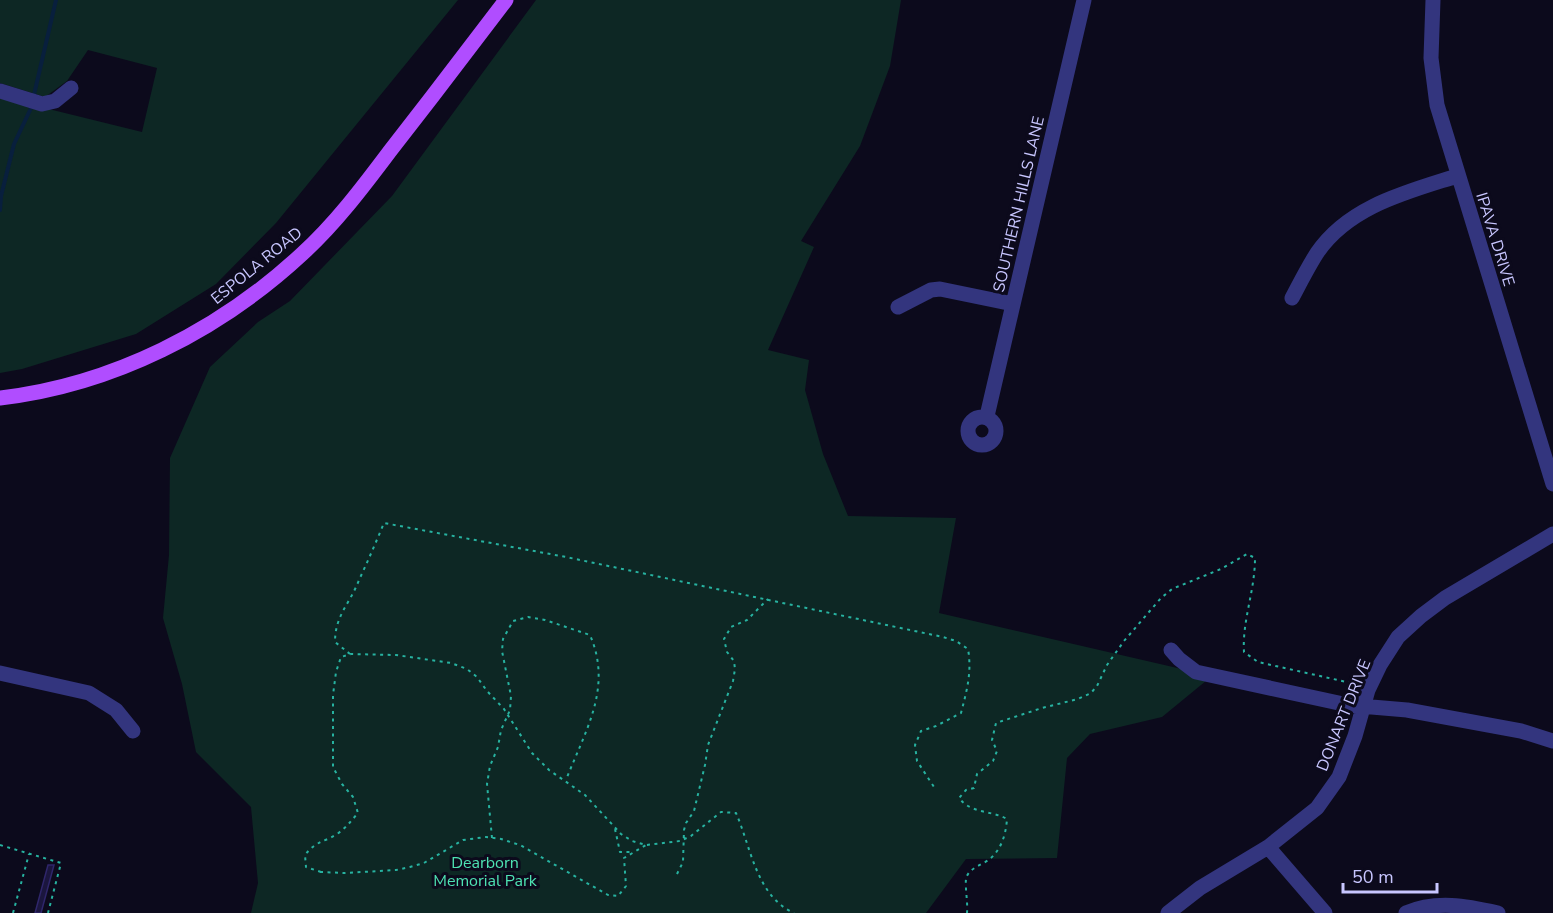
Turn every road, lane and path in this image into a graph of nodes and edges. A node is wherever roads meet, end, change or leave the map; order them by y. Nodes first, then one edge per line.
1 (506, 0) edge
2 (1084, 0) edge
3 (1433, 0) edge
4 (71, 88) dead end
5 (0, 91) edge
6 (1457, 176) junction
7 (1292, 298) dead end
8 (1014, 304) junction
9 (898, 307) dead end
10 (0, 398) edge
11 (987, 417) dead end
12 (1553, 484) edge
13 (1553, 534) edge
14 (768, 599) junction
15 (1171, 650) dead end
16 (350, 654) junction
17 (0, 673) edge
18 (1351, 683) dead end
19 (1364, 706) junction
20 (133, 731) dead end
21 (1553, 741) edge
22 (566, 780) junction
23 (936, 790) dead end
24 (615, 828) junction
25 (492, 838) junction
26 (646, 844) junction
27 (0, 845) edge
28 (1268, 848) junction
29 (632, 852) junction
30 (29, 854) junction
31 (677, 874) dead end
32 (13, 913) edge
33 (48, 913) edge
34 (794, 913) edge
35 (967, 913) edge
36 (1168, 913) edge
37 (1325, 913) edge
38 (1406, 913) edge
39 (1498, 913) edge

1 - 10 main road, ESPOLA ROAD
2 - 8 street, SOUTHERN HILLS LANE
3 - 6 street, IPAVA DRIVE
4 - 5 street
6 - 7 street
6 - 12 street, IPAVA DRIVE
8 - 9 street
8 - 11 street, SOUTHERN HILLS LANE
13 - 19 street, DONART DRIVE
14 - 16 path
14 - 23 path
14 - 31 path
15 - 19 street
16 - 22 path
16 - 25 path
17 - 20 street
18 - 35 path
19 - 21 street
19 - 28 street, DONART DRIVE
22 - 24 path
22 - 25 path
24 - 26 path
24 - 29 path
25 - 29 path
26 - 29 path
26 - 34 path
27 - 30 path
28 - 36 street, DONART DRIVE
28 - 37 street
30 - 32 path
30 - 33 path
38 - 39 street

